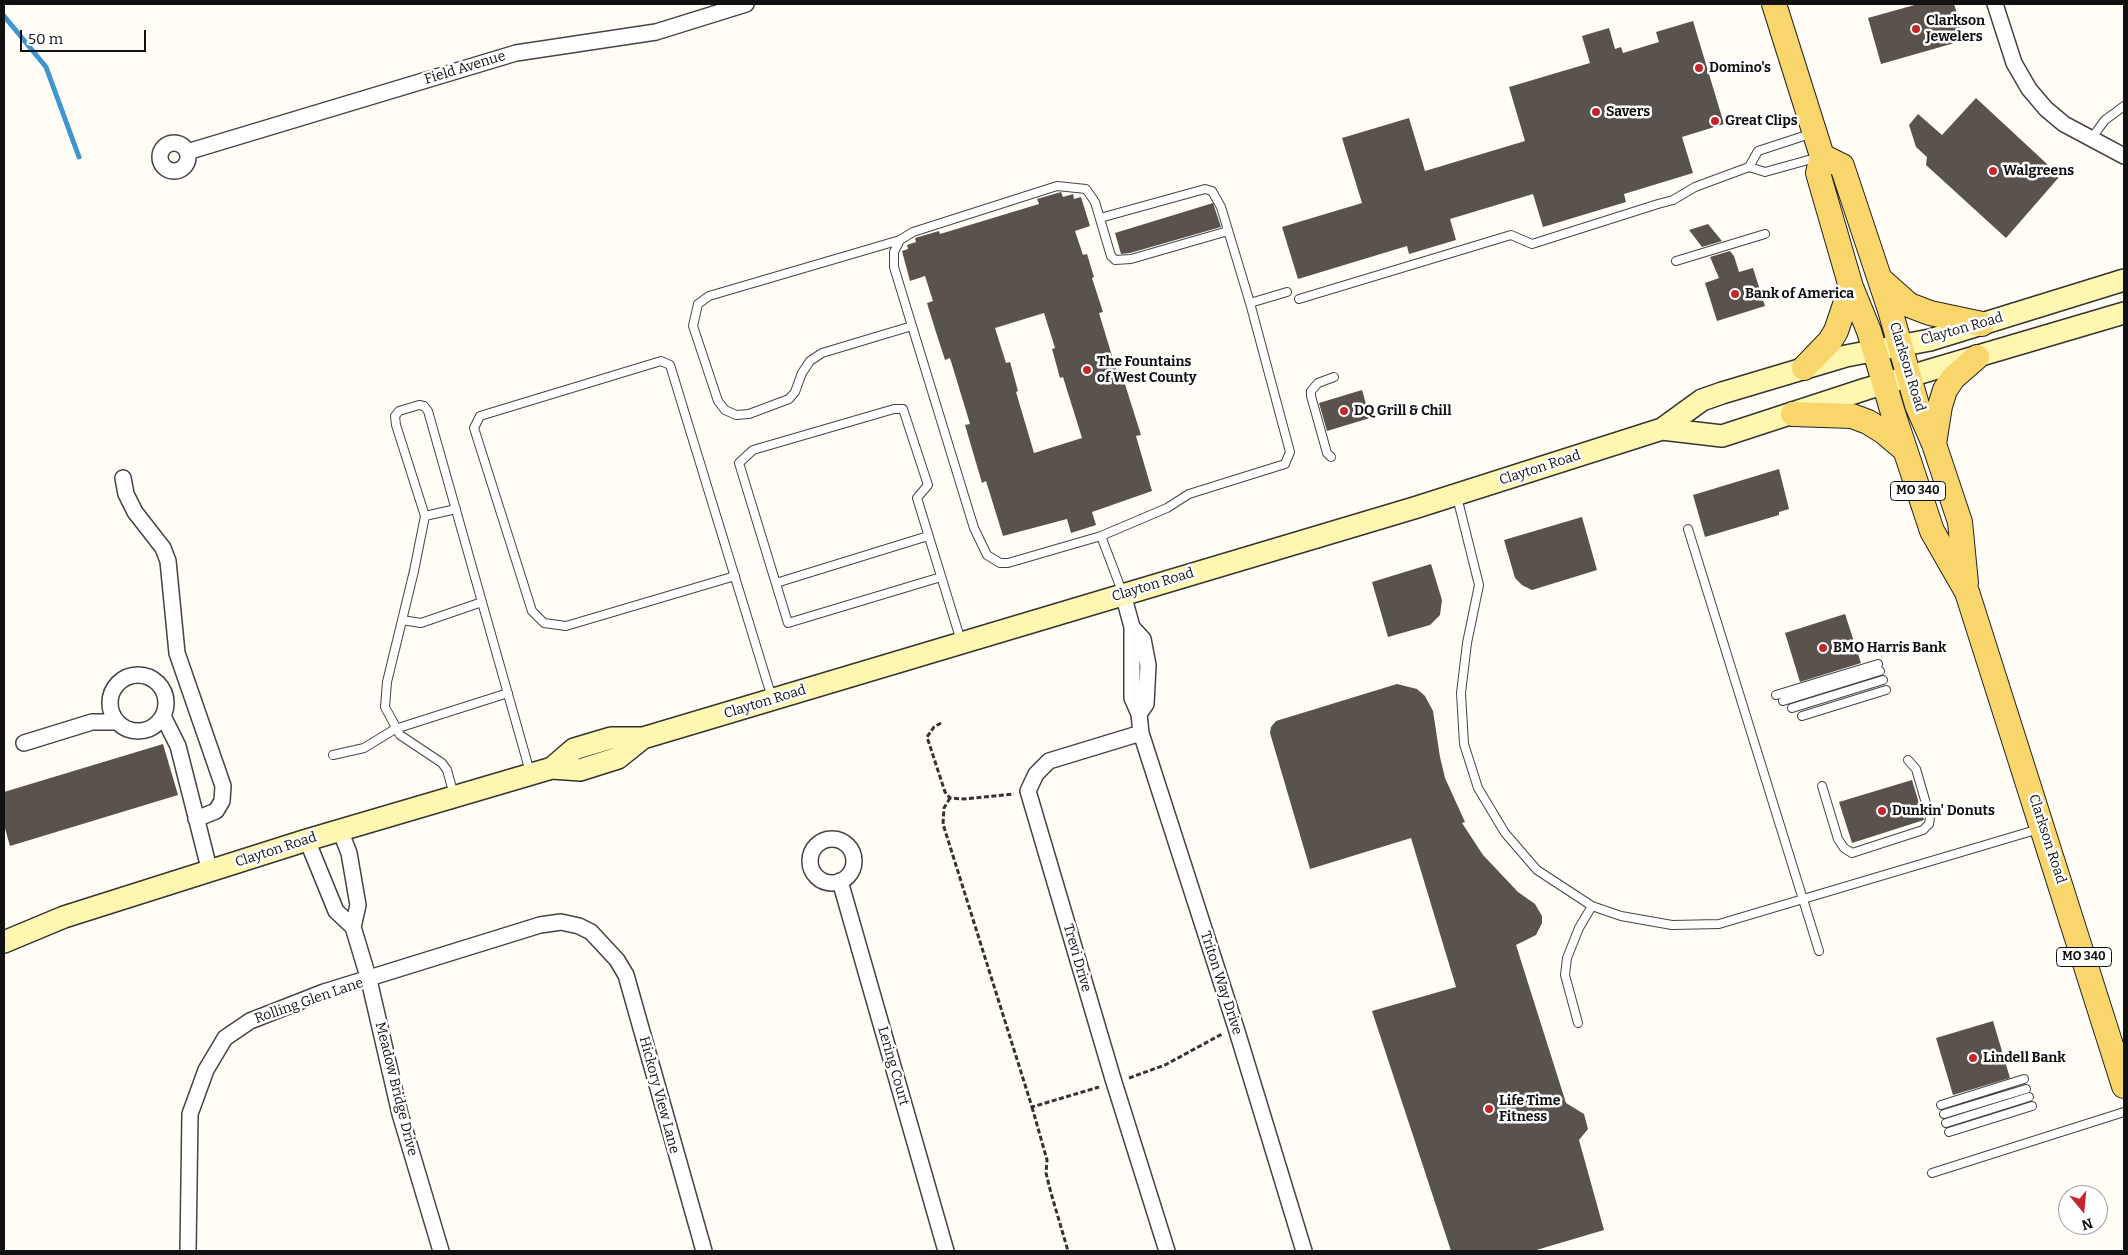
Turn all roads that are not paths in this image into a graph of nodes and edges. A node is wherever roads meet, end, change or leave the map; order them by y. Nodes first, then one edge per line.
1 (746, 4) edge
2 (1774, 4) edge
3 (1995, 4) edge
4 (2124, 106) edge
5 (1815, 133) junction
6 (2090, 140) junction
7 (187, 152) dead end
8 (1822, 156) junction
9 (2124, 156) edge
10 (1749, 167) junction
11 (1100, 218) junction
12 (1228, 231) junction
13 (1765, 234) dead end
14 (900, 240) junction
15 (1676, 261) dead end
16 (1879, 278) junction
17 (2124, 280) edge
18 (1851, 287) junction
19 (1287, 292) dead end
20 (1299, 299) dead end
21 (1250, 303) junction
22 (2124, 313) edge
23 (1982, 324) junction
24 (912, 326) junction
25 (1900, 346) junction
26 (1875, 350) junction
27 (1977, 358) junction
28 (1804, 368) junction
29 (1334, 377) dead end
30 (1909, 377) junction
31 (1884, 384) junction
32 (1793, 414) junction
33 (1662, 429) junction
34 (1934, 444) junction
35 (1904, 449) junction
36 (1332, 457) dead end
37 (123, 478) dead end
38 (1456, 495) junction
39 (456, 509) junction
40 (425, 516) junction
41 (1688, 529) dead end
42 (928, 536) junction
43 (1101, 536) junction
44 (735, 576) junction
45 (941, 577) junction
46 (776, 583) junction
47 (1967, 592) junction
48 (1123, 594) junction
49 (482, 602) junction
50 (402, 620) junction
51 (962, 643) junction
52 (1882, 680) dead end
53 (1886, 690) dead end
54 (508, 693) junction
55 (1776, 695) dead end
56 (773, 700) junction
57 (1783, 701) dead end
58 (1792, 708) dead end
59 (163, 716) junction
60 (1802, 716) dead end
61 (117, 722) junction
62 (397, 732) junction
63 (1141, 734) junction
64 (24, 743) dead end
65 (333, 755) dead end
66 (1908, 760) dead end
67 (531, 774) junction
68 (1822, 786) dead end
69 (454, 797) junction
70 (196, 820) junction
71 (2043, 828) junction
72 (340, 830) junction
73 (307, 840) junction
74 (210, 872) junction
75 (840, 881) dead end
76 (1803, 900) junction
77 (1592, 906) junction
78 (353, 927) junction
79 (4, 942) edge
80 (603, 944) joint
81 (1819, 951) dead end
82 (369, 980) junction
83 (1578, 1023) dead end
84 (2024, 1079) dead end
85 (2124, 1086) edge
86 (2026, 1089) dead end
87 (2029, 1097) dead end
88 (1941, 1104) dead end
89 (2032, 1106) dead end
90 (2124, 1112) edge
91 (1944, 1114) dead end
92 (1946, 1122) dead end
93 (1949, 1132) dead end
94 (1932, 1173) dead end
95 (188, 1251) edge
96 (441, 1251) edge
97 (704, 1251) edge
98 (946, 1251) edge
99 (1167, 1251) edge
100 (1304, 1251) edge

1 - 7 street, Field Avenue
2 - 5 main road, Clarkson Road / MO 340
3 - 6 street
4 - 6 lane
5 - 8 main road, Clarkson Road / MO 340
5 - 10 lane
6 - 9 street
8 - 10 lane
8 - 16 main road, Clarkson Road / MO 340
8 - 18 main road, Clarkson Road / MO 340
10 - 20 lane
11 - 12 lane
11 - 12 lane
11 - 14 lane
12 - 21 lane
13 - 15 lane
14 - 24 lane
14 - 24 lane
16 - 23 main road
16 - 25 main road, Clarkson Road / MO 340
17 - 23 main road, Clayton Road
18 - 26 main road, Clarkson Road / MO 340
18 - 28 main road
19 - 21 lane
21 - 43 lane
22 - 27 main road, Clayton Road
23 - 25 main road, Clayton Road
24 - 43 lane
25 - 26 main road, Clayton Road
25 - 30 main road, Clarkson Road / MO 340
26 - 28 main road, Clayton Road
26 - 31 main road, Clarkson Road / MO 340
27 - 30 main road, Clayton Road
27 - 34 main road
28 - 33 main road, Clayton Road
29 - 36 lane
30 - 31 main road, Clayton Road
30 - 34 main road, Clarkson Road / MO 340
31 - 32 main road, Clayton Road
31 - 35 main road, Clarkson Road / MO 340
32 - 33 main road, Clayton Road
32 - 35 main road
33 - 38 main road, Clayton Road
34 - 47 main road, Clarkson Road / MO 340
35 - 47 main road, Clarkson Road / MO 340
37 - 70 street
38 - 48 main road, Clayton Road
38 - 77 lane
39 - 40 lane
39 - 40 lane
39 - 49 lane
40 - 50 lane
41 - 76 lane
42 - 45 lane
42 - 46 lane
42 - 46 lane
43 - 48 lane
44 - 44 lane
44 - 56 lane
45 - 46 lane
45 - 51 lane
47 - 71 main road, Clarkson Road / MO 340
48 - 51 main road, Clayton Road
48 - 63 street, Triton Way Drive
49 - 50 lane
49 - 54 lane
50 - 62 lane
51 - 56 main road, Clayton Road
52 - 58 lane
53 - 60 lane
54 - 62 lane
54 - 67 lane
55 - 57 lane
56 - 67 main road, Clayton Road
59 - 61 street
59 - 61 street
59 - 70 street
61 - 64 street
62 - 65 lane
62 - 69 lane
63 - 99 street, Trevi Drive
63 - 100 street, Triton Way Drive
66 - 68 lane
67 - 69 main road, Clayton Road
69 - 72 main road, Clayton Road
70 - 74 street
71 - 76 lane
71 - 85 main road, Clarkson Road / MO 340
72 - 73 main road, Clayton Road
72 - 78 street, Meadow Bridge Drive
73 - 74 main road, Clayton Road
73 - 78 street, Meadow Bridge Drive
74 - 79 main road, Clayton Road
75 - 98 street, Lering Court
76 - 77 lane
76 - 81 lane
77 - 83 lane
78 - 82 street, Meadow Bridge Drive
80 - 82 street, Rolling Glen Lane
80 - 97 street, Hickory View Lane
82 - 95 street, Rolling Glen Lane
82 - 96 street, Meadow Bridge Drive
84 - 88 lane
86 - 91 lane
87 - 92 lane
89 - 93 lane
90 - 94 lane

